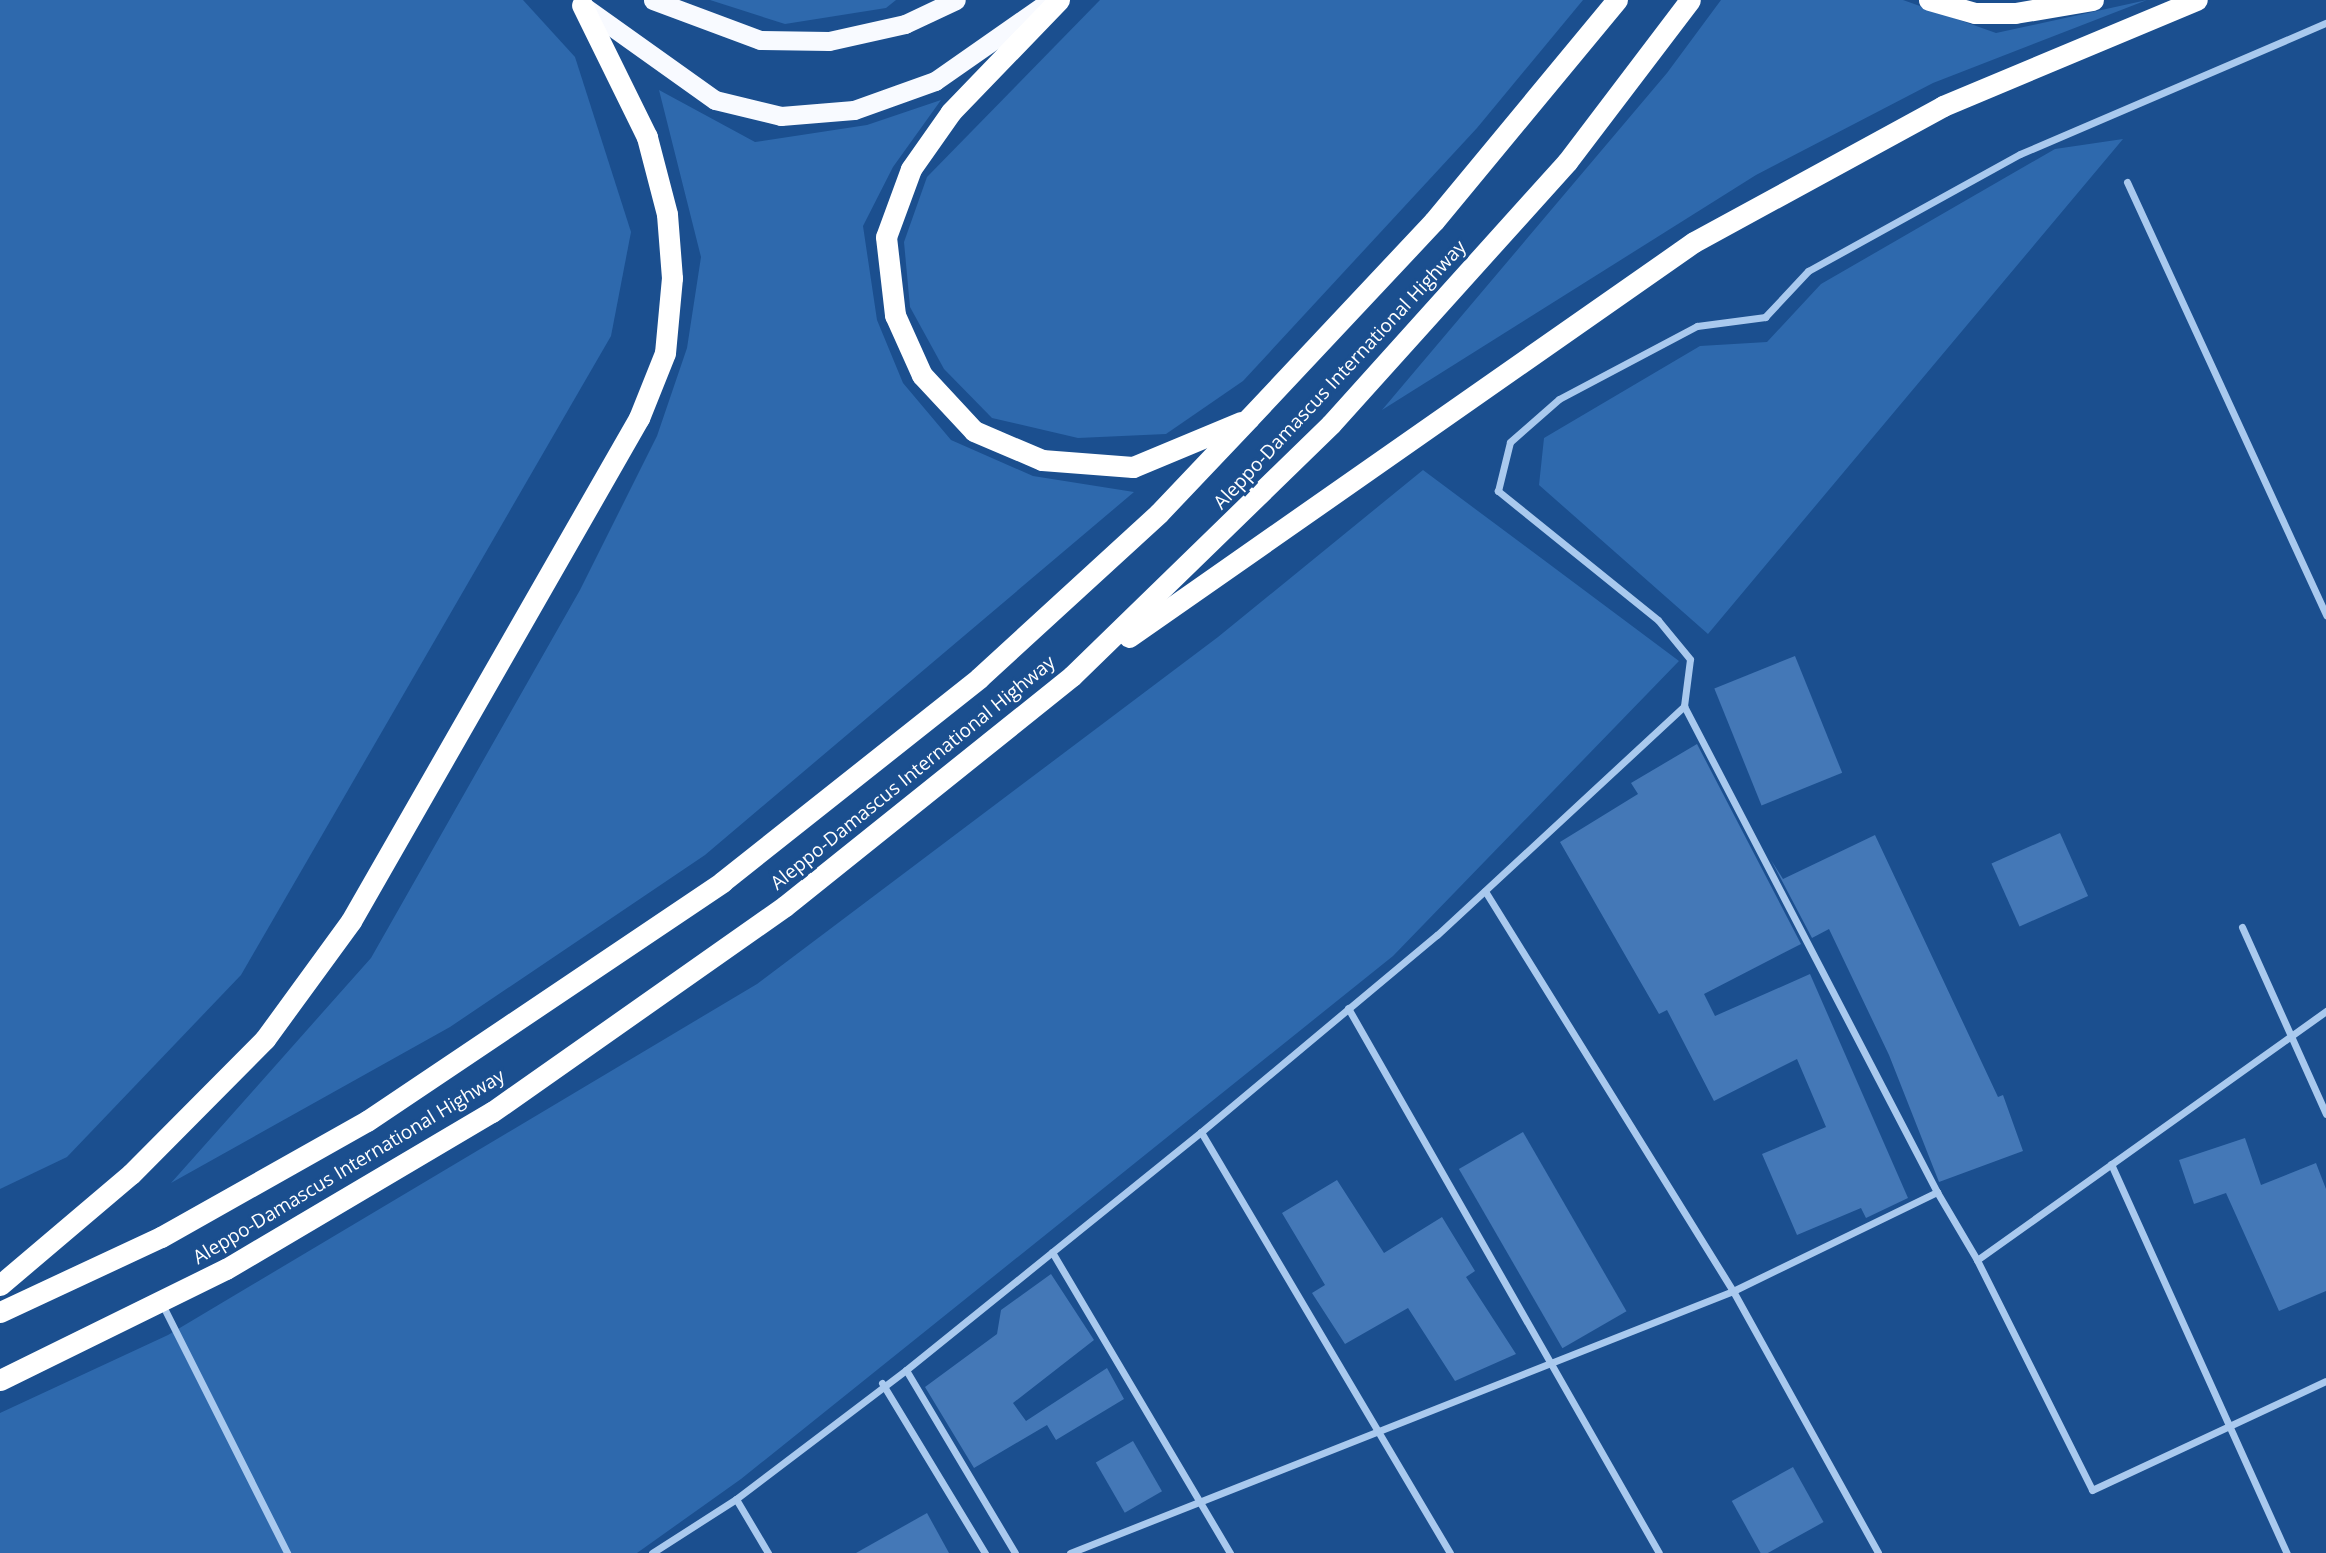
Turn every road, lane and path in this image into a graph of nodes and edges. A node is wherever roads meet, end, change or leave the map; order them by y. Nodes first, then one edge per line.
1 (653, 0) edge
2 (956, 0) edge
3 (1050, 0) edge
4 (1059, 0) edge
5 (1618, 0) edge
6 (1690, 0) edge
7 (1929, 0) edge
8 (2093, 0) edge
9 (2197, 0) edge
10 (579, 2) edge
11 (2326, 23) edge
12 (2127, 182) dead end
13 (1250, 418) junction
14 (2326, 615) edge
15 (1072, 676) junction
16 (1684, 706) junction
17 (1485, 891) junction
18 (2242, 928) dead end
19 (1348, 1008) junction
20 (2326, 1011) edge
21 (2291, 1036) junction
22 (2326, 1114) edge
23 (1201, 1132) junction
24 (2111, 1164) junction
25 (1937, 1192) junction
26 (1052, 1252) junction
27 (1977, 1260) junction
28 (0, 1285) edge
29 (1733, 1291) junction
30 (160, 1301) junction
31 (0, 1312) edge
32 (1551, 1362) junction
33 (906, 1370) junction
34 (0, 1380) edge
35 (2326, 1381) edge
36 (882, 1383) junction
37 (2230, 1426) junction
38 (1378, 1431) junction
39 (736, 1499) junction
40 (1200, 1502) junction
41 (286, 1553) edge
42 (652, 1553) edge
43 (768, 1553) edge
44 (985, 1553) edge
45 (1015, 1553) edge
46 (1070, 1553) edge
47 (1230, 1553) edge
48 (1450, 1553) edge
49 (1659, 1553) edge
50 (1878, 1553) edge
51 (2287, 1553) edge

1 - 2 highway
3 - 10 highway
4 - 13 highway
5 - 13 highway, Aleppo-Damascus International Highway
6 - 15 highway, Aleppo-Damascus International Highway
7 - 8 highway
9 - 15 highway
10 - 28 highway
11 - 16 street
12 - 14 street
13 - 31 highway, Aleppo-Damascus International Highway
15 - 30 highway, Aleppo-Damascus International Highway
16 - 17 street
16 - 25 street
17 - 19 street
17 - 29 street
18 - 21 street
19 - 23 street
19 - 32 street
20 - 21 street
21 - 22 street
21 - 24 street
23 - 26 street
23 - 38 street
24 - 27 street
24 - 37 street
25 - 27 street
25 - 29 street
26 - 33 street
26 - 40 street
27 - 37 street
29 - 32 street
29 - 50 street
30 - 34 highway, Aleppo-Damascus International Highway
30 - 41 street
32 - 38 street
32 - 49 street
33 - 36 street
33 - 45 street
35 - 37 street
36 - 39 street
36 - 44 street
37 - 51 street
38 - 40 street
38 - 48 street
39 - 42 street
39 - 43 street
40 - 46 street
40 - 47 street

